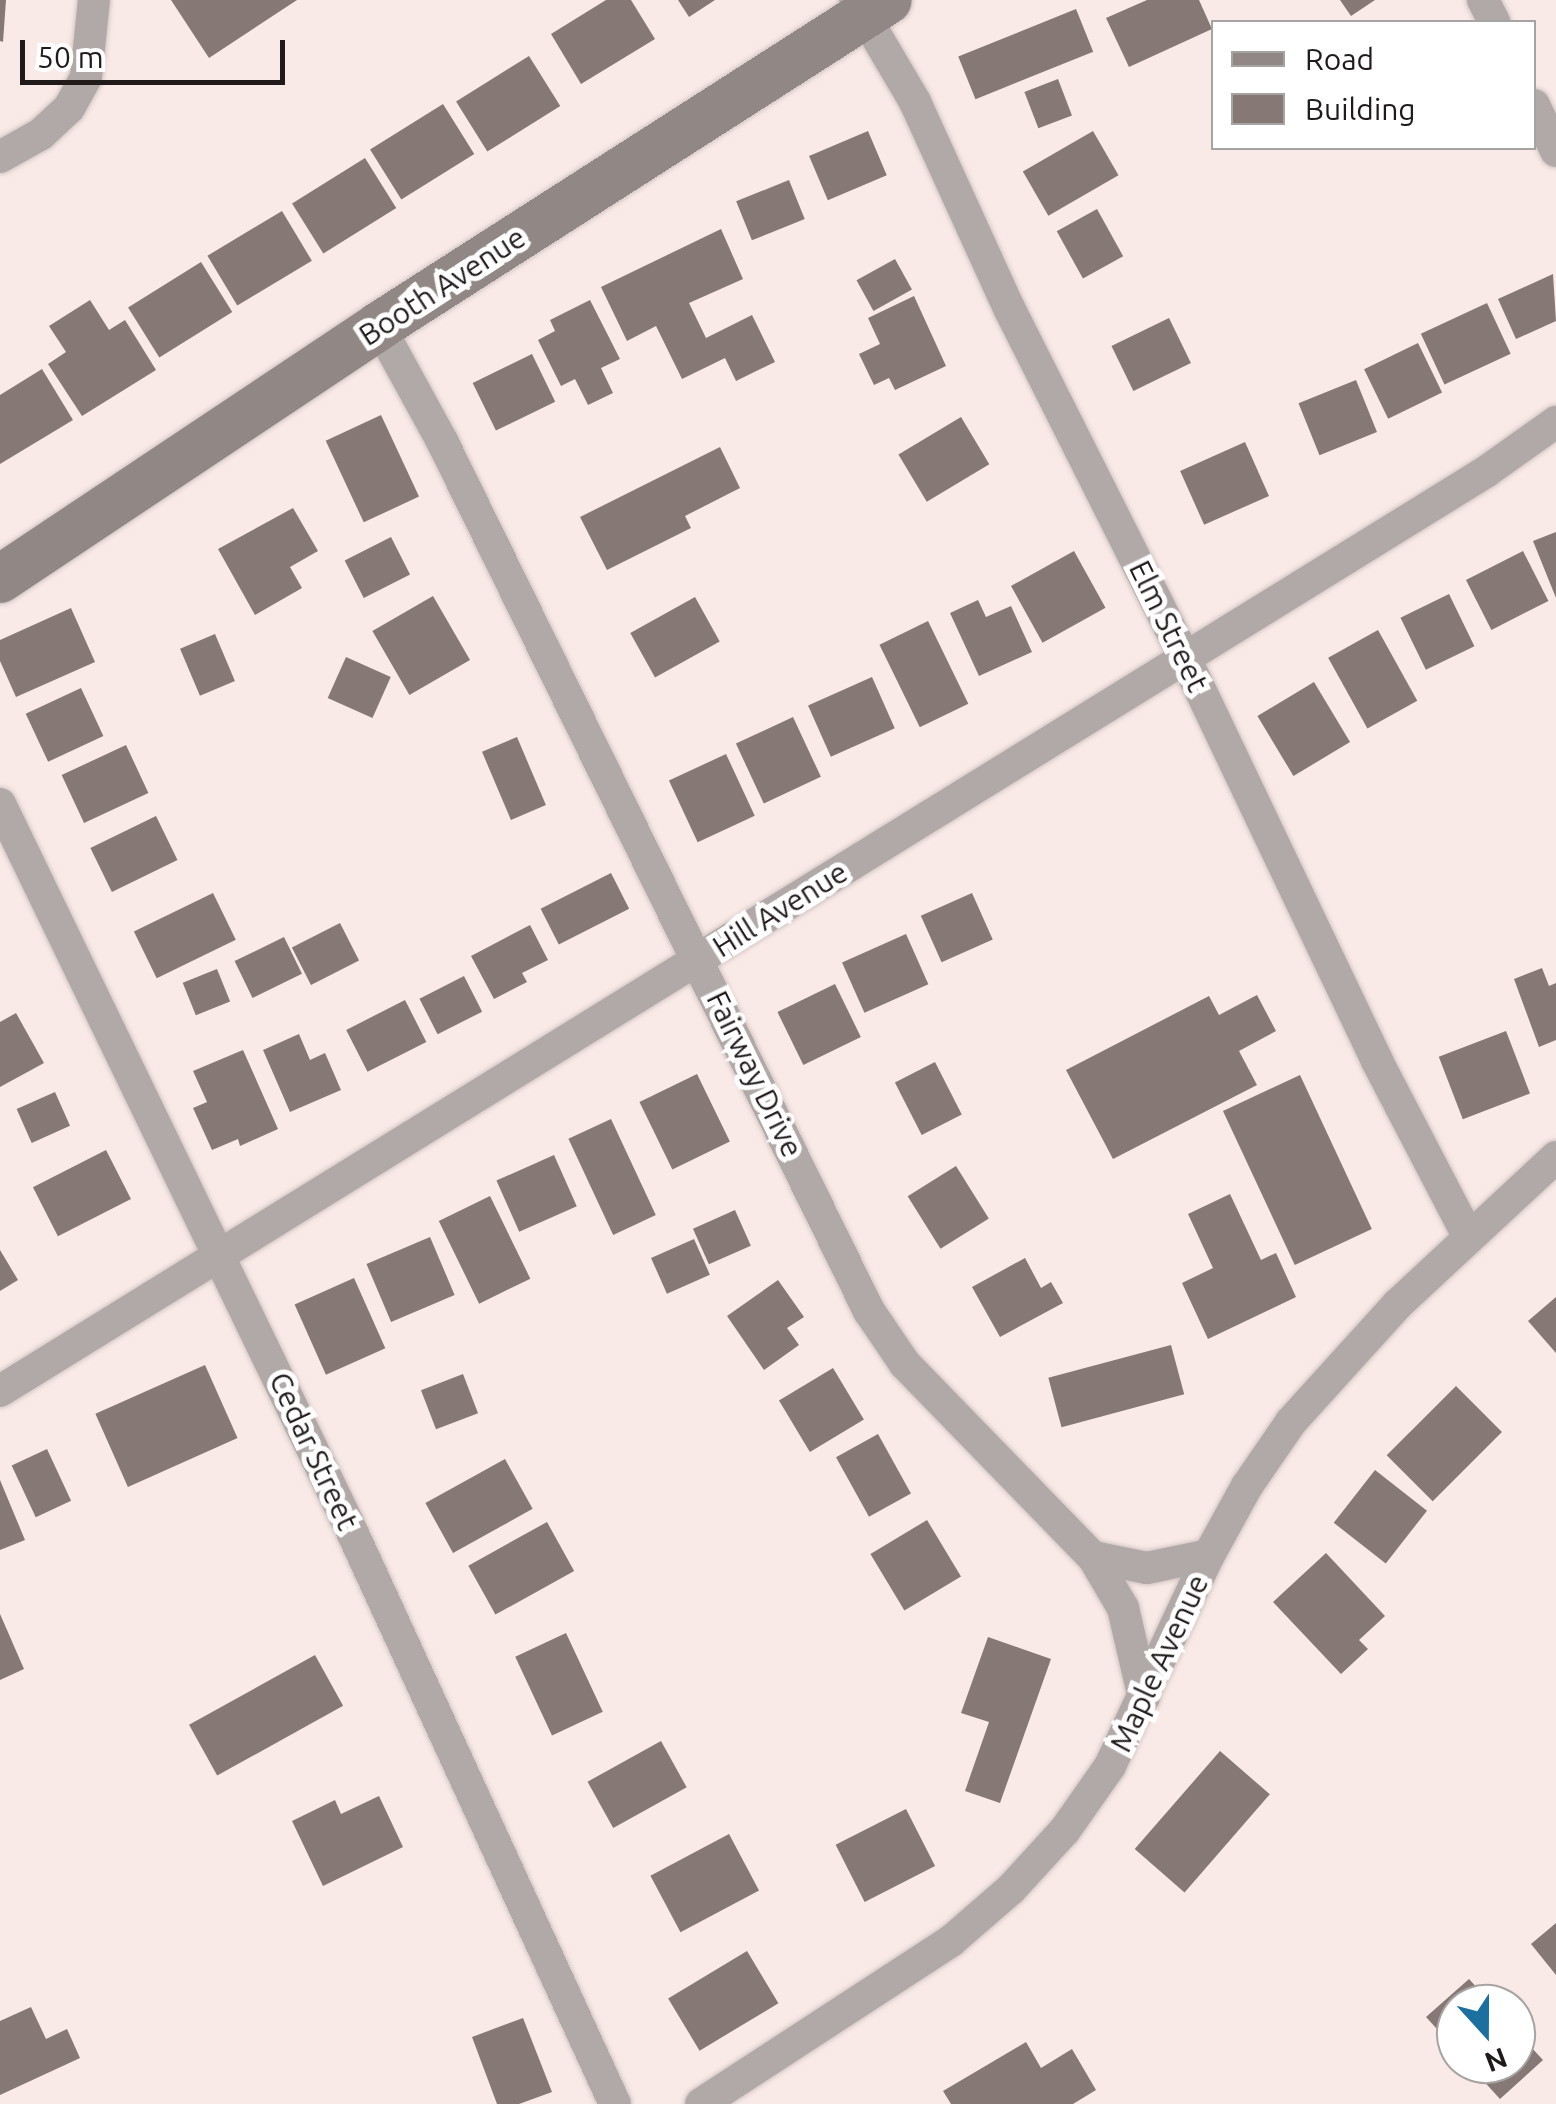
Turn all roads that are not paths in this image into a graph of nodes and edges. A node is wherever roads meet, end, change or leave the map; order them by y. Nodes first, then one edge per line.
1 (94, 0) edge
2 (869, 5) edge
3 (1536, 109) edge
4 (1556, 152) edge
5 (0, 157) edge
6 (378, 326) junction
7 (1556, 422) edge
8 (0, 578) edge
9 (1185, 658) junction
10 (0, 804) edge
11 (699, 960) junction
12 (1556, 1158) edge
13 (1469, 1238) junction
14 (220, 1255) junction
15 (0, 1392) edge
16 (1209, 1555) junction
17 (1093, 1557) junction
18 (1144, 1698) junction
19 (615, 2104) edge
20 (701, 2104) edge

1 - 5 street
2 - 6 street, Booth Avenue
2 - 9 street, Elm Street
3 - 4 street
6 - 8 street, Booth Avenue
6 - 11 street, Fairway Drive
7 - 9 street, Hill Avenue
9 - 11 street, Hill Avenue
9 - 13 street, Elm Street
10 - 14 street, Cedar Street
11 - 14 street, Hill Avenue
11 - 17 street, Fairway Drive
12 - 13 street, Maple Avenue
13 - 16 street, Maple Avenue
14 - 15 street, Hill Avenue
14 - 19 street, Cedar Street
16 - 17 street
16 - 18 street, Maple Avenue
17 - 18 street, Fairway Drive
18 - 20 street, Maple Avenue

